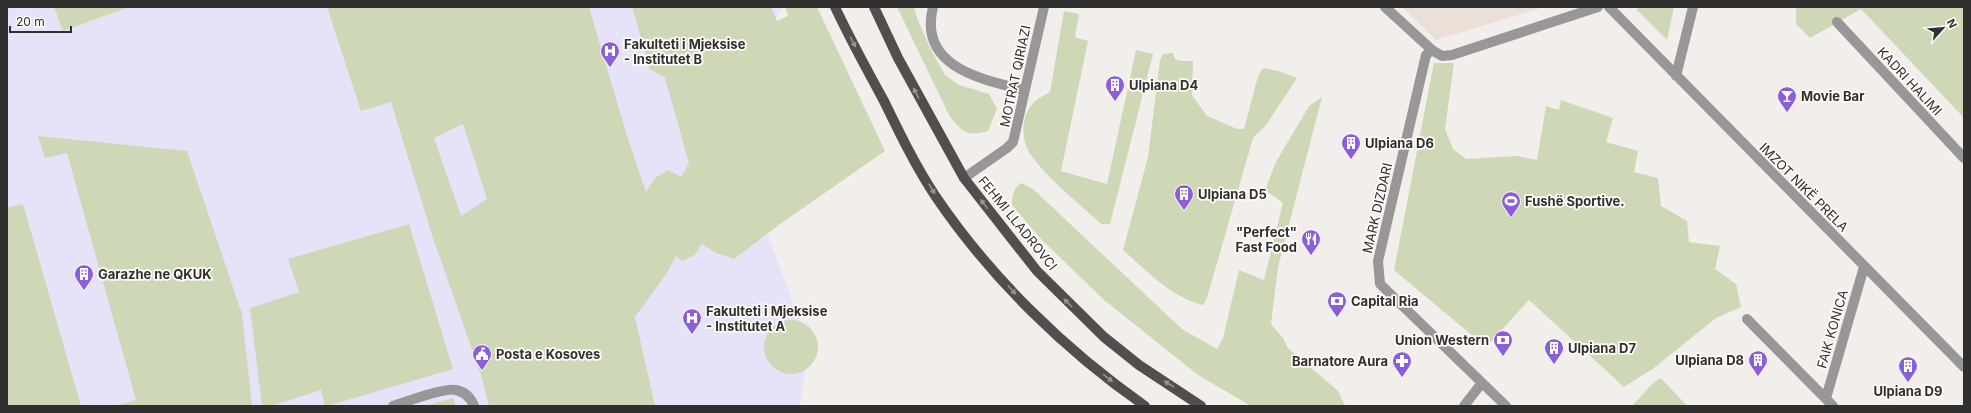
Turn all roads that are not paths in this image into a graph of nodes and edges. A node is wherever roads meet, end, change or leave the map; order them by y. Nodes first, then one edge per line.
1 (836, 7) edge
2 (874, 7) edge
3 (933, 7) edge
4 (1044, 7) edge
5 (1385, 7) edge
6 (1598, 7) edge
7 (1609, 7) edge
8 (1693, 7) edge
9 (1837, 22) dead end
10 (1432, 50) junction
11 (1676, 76) junction
12 (1024, 90) junction
13 (1964, 158) edge
14 (964, 178) junction
15 (1864, 267) junction
16 (1747, 319) dead end
17 (1964, 367) edge
18 (1481, 384) junction
19 (1826, 398) junction
20 (393, 406) edge
21 (474, 406) edge
22 (1145, 406) edge
23 (1201, 406) edge
24 (1464, 406) edge
25 (1506, 406) edge
26 (1833, 406) edge

1 -> 22 main road
14 -> 2 main road, FEHMI LLADROVCI
3 - 12 street
4 - 12 street, MOTRAT QIRIAZI
5 - 10 street
6 - 10 street
7 - 11 street, IMZOT NIKË PRELA
8 - 11 street
9 - 13 street, KADRI HALIMI
10 - 18 street, MARK DIZDARI
11 - 15 street, IMZOT NIKË PRELA
12 - 14 street, MOTRAT QIRIAZI
23 -> 14 main road, FEHMI LLADROVCI
15 - 17 street, IMZOT NIKË PRELA
15 - 19 street, FAIK KONICA
16 - 19 street, FAIK KONICA
18 - 24 street
18 - 25 street, MARK DIZDARI
19 - 26 street, FAIK KONICA
20 - 21 street

